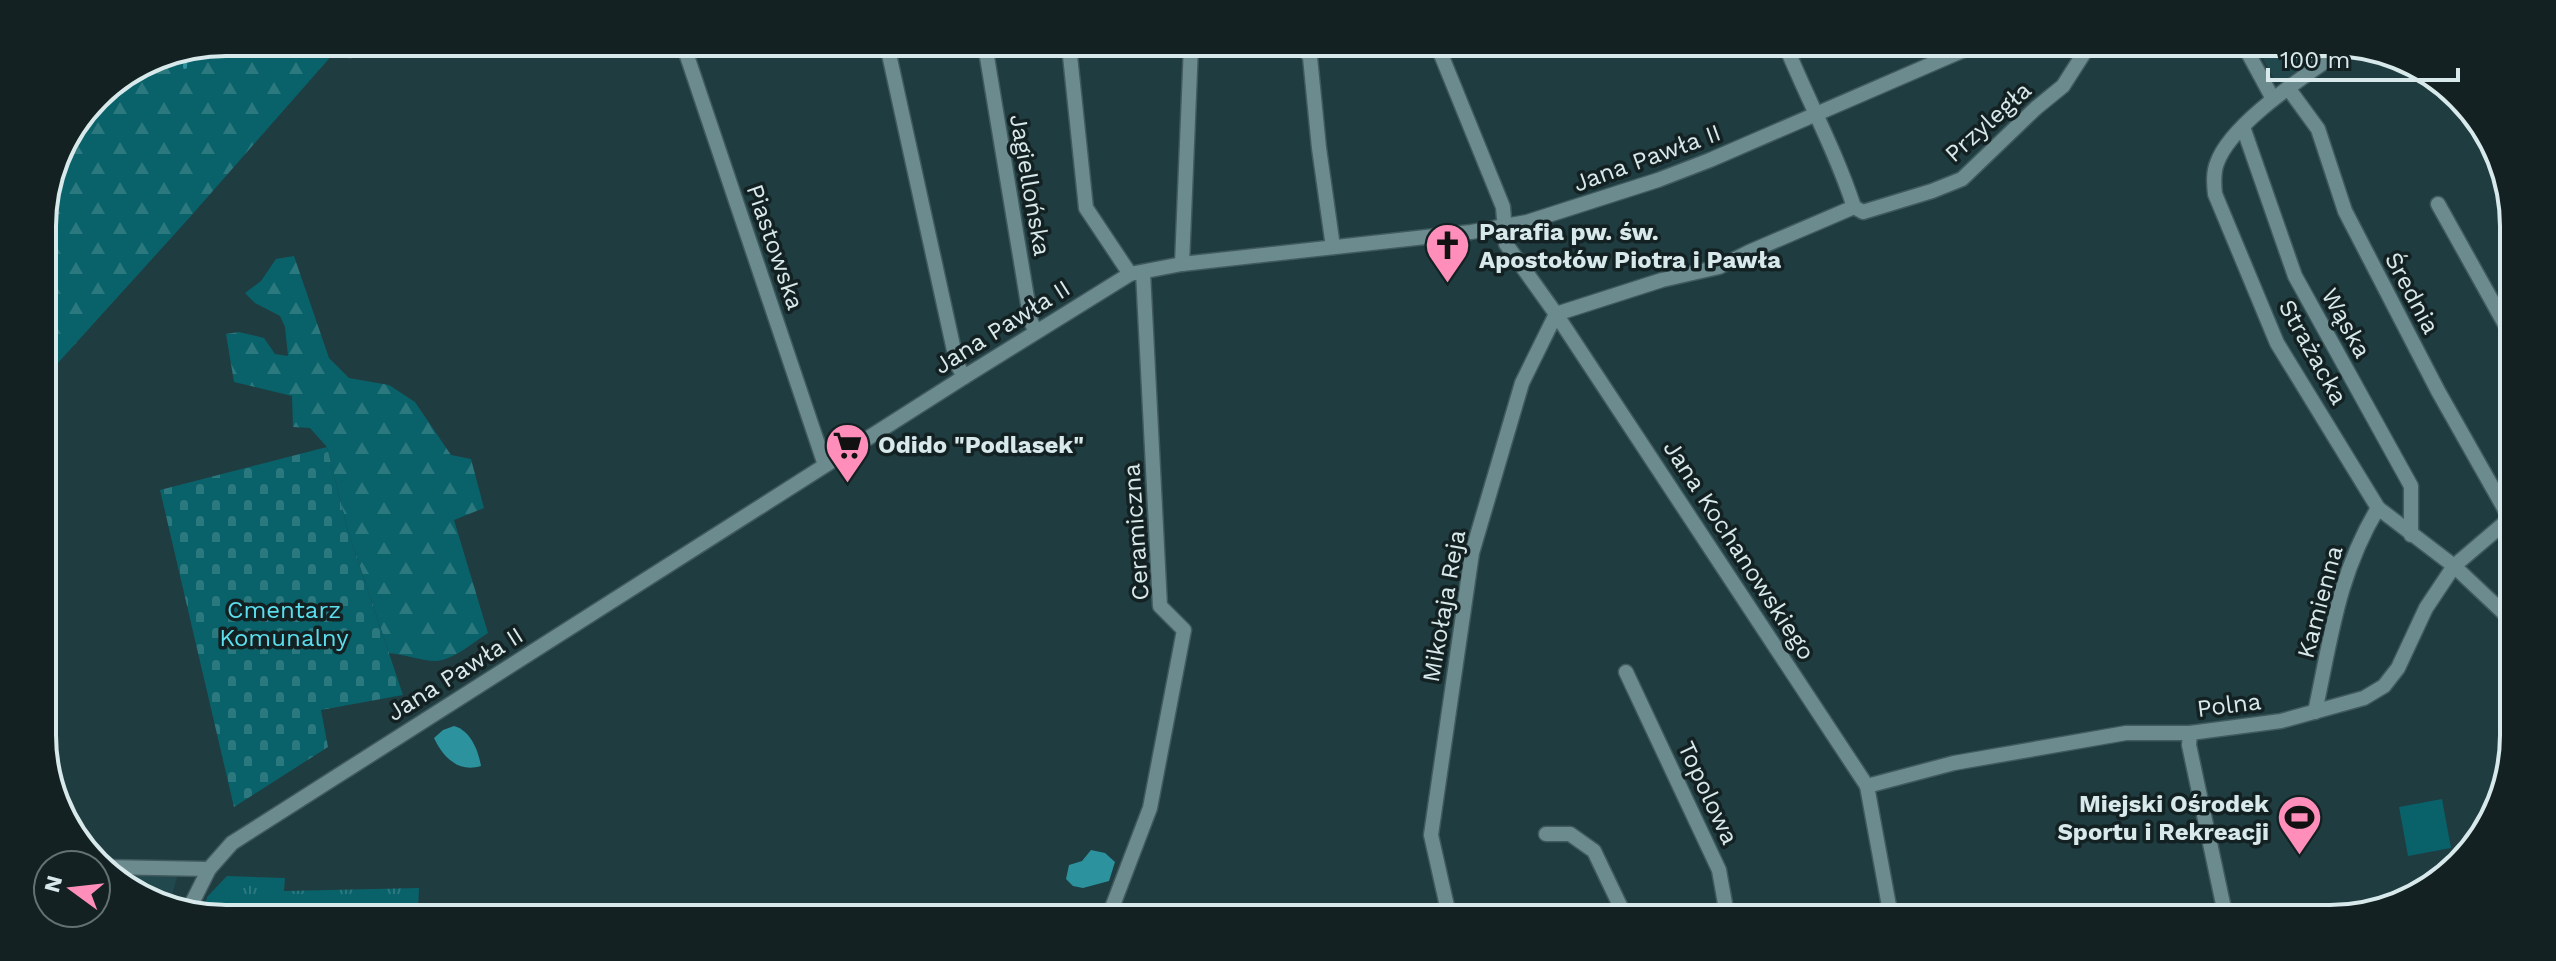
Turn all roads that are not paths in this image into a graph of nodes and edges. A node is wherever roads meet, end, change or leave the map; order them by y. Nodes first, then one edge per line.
1 (687, 56) edge
2 (889, 56) edge
3 (987, 56) edge
4 (1070, 56) edge
5 (1191, 56) edge
6 (1309, 56) edge
7 (1442, 56) edge
8 (1790, 56) edge
9 (1950, 56) edge
10 (2082, 56) edge
11 (2250, 56) edge
12 (2333, 56) edge
13 (2288, 88) junction
14 (2273, 99) junction
15 (1816, 116) junction
16 (2243, 127) junction
17 (2438, 204) dead end
18 (1854, 207) junction
19 (1505, 228) junction
20 (1333, 247) junction
21 (1182, 264) junction
22 (1137, 273) junction
23 (1556, 314) junction
24 (2500, 315) edge
25 (1036, 331) junction
26 (964, 377) junction
27 (825, 465) junction
28 (2500, 503) edge
29 (2378, 508) junction
30 (2500, 525) edge
31 (2411, 535) junction
32 (2454, 566) junction
33 (2500, 609) edge
34 (1626, 672) dead end
35 (2315, 712) junction
36 (2190, 733) junction
37 (1867, 786) junction
38 (1546, 834) dead end
39 (120, 867) edge
40 (209, 869) junction
41 (193, 902) edge
42 (1113, 905) edge
43 (1447, 905) edge
44 (1620, 905) edge
45 (1725, 905) edge
46 (1889, 905) edge
47 (2223, 905) edge

1 - 27 street, Piastowska
2 - 26 street
3 - 25 street, Jagiellońska
4 - 22 street
5 - 21 street
6 - 20 street
7 - 19 street, Jana Kochanowskiego
8 - 15 street
9 - 15 street, Jana Pawła II
10 - 18 street, Przyległa
11 - 14 street
12 - 13 street, Strażacka
13 - 14 street, Strażacka
13 - 28 street, Średnia
14 - 16 street, Strażacka
15 - 18 street
15 - 19 street, Jana Pawła II
16 - 29 street, Strażacka
16 - 31 street, Wąska
17 - 24 street
18 - 23 street, Przyległa
19 - 20 street, Jana Pawła II
19 - 23 street, Jana Kochanowskiego
20 - 21 street, Jana Pawła II
21 - 22 street, Jana Pawła II
22 - 25 street, Jana Pawła II
22 - 42 street, Ceramiczna
23 - 37 street, Jana Kochanowskiego
23 - 43 street, Mikołaja Reja
25 - 26 street, Jana Pawła II
26 - 27 street, Jana Pawła II
27 - 40 street, Jana Pawła II
29 - 31 street, Strażacka
29 - 35 street, Kamienna
30 - 32 street, Polna
31 - 32 street, Strażacka
32 - 33 street, Strażacka
32 - 35 street, Polna
34 - 45 street, Topolowa
35 - 36 street, Polna
36 - 37 street, Polna
36 - 47 street
37 - 46 street, Jana Kochanowskiego
38 - 44 street
39 - 40 street
40 - 41 street, Jana Pawła II

